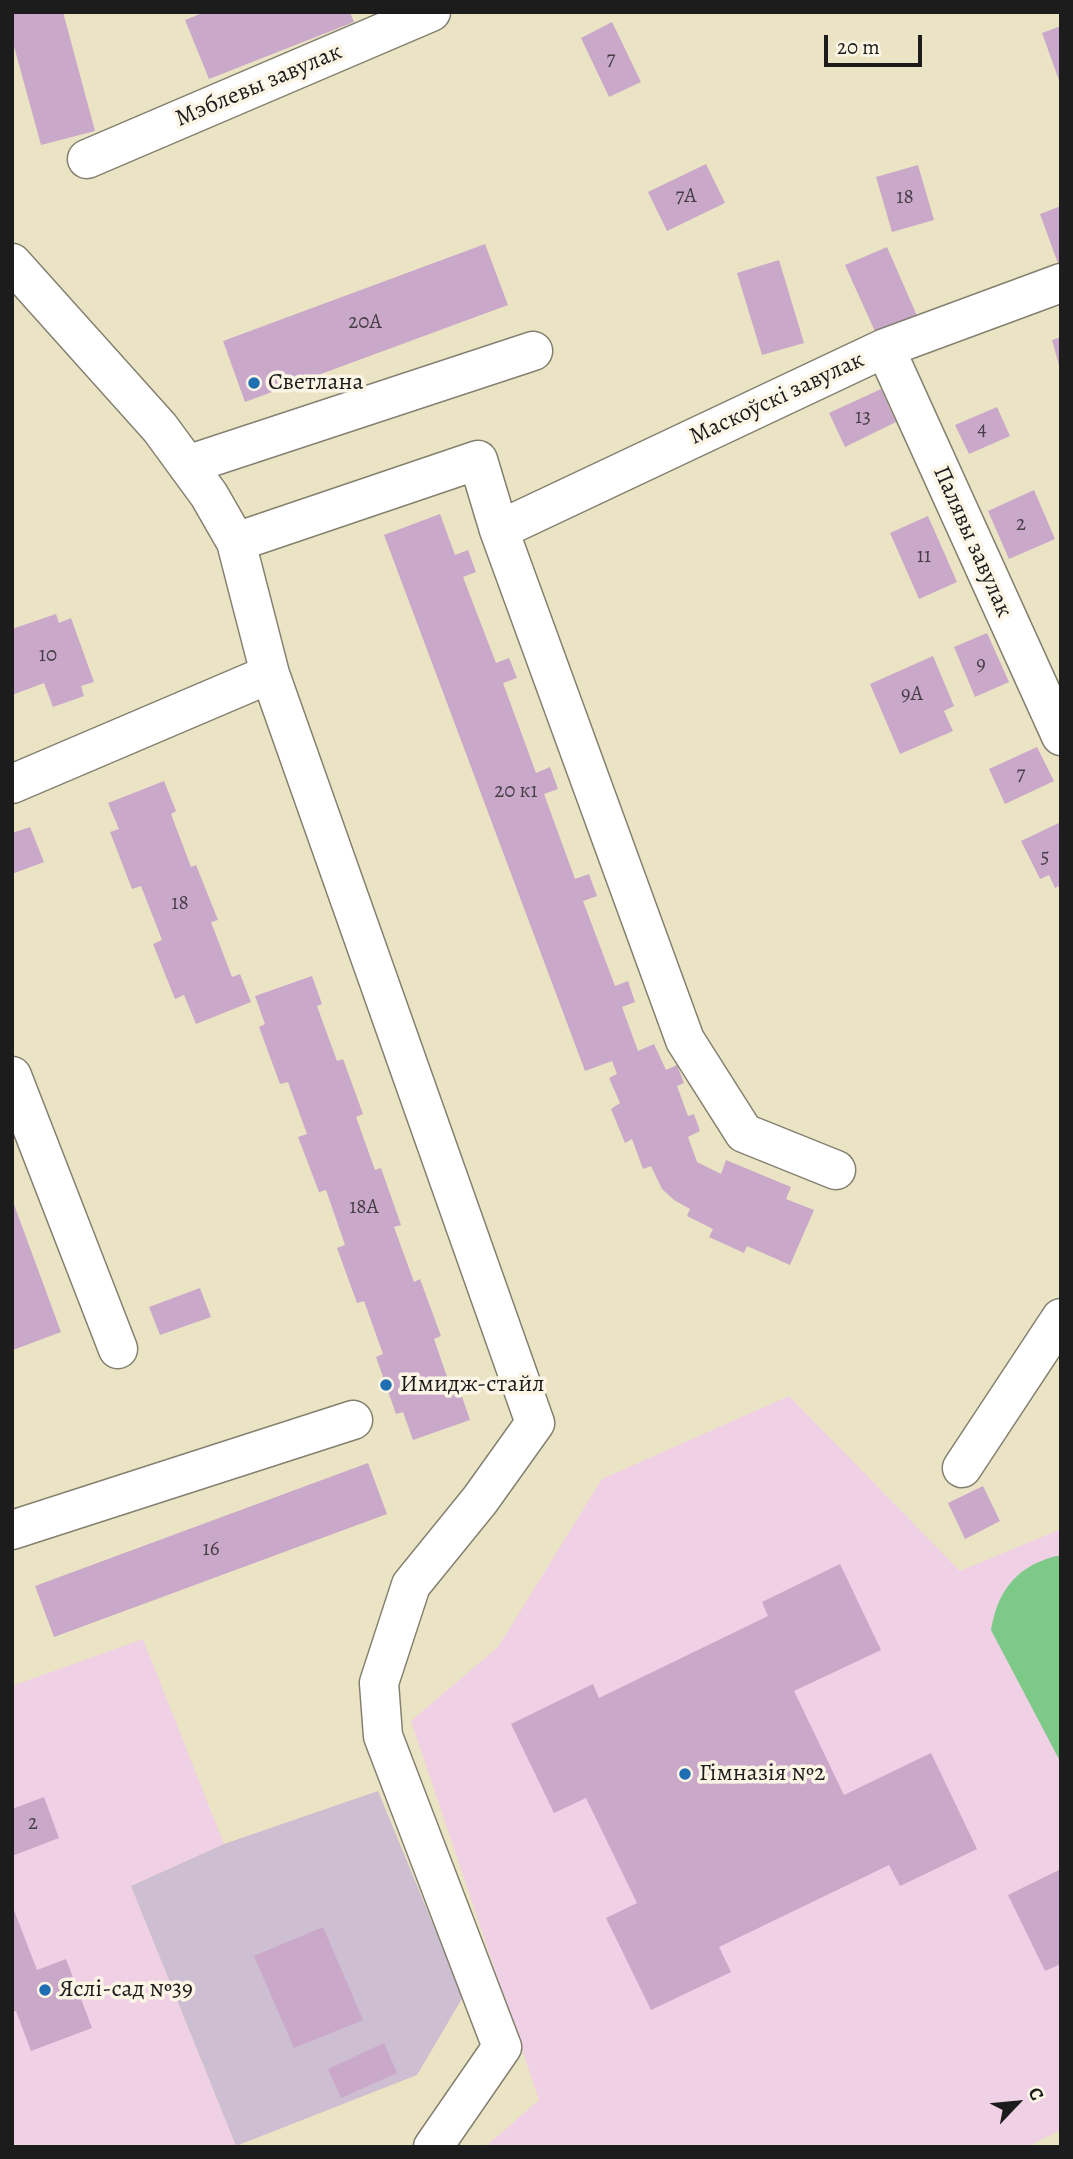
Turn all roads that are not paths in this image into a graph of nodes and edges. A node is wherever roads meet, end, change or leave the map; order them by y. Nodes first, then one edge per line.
1 (431, 12) edge
2 (87, 159) dead end
3 (12, 263) edge
4 (1061, 283) edge
5 (885, 348) junction
6 (533, 351) dead end
7 (187, 465) junction
8 (499, 530) junction
9 (236, 542) junction
10 (270, 674) junction
11 (1061, 736) edge
12 (12, 784) edge
13 (12, 1076) edge
14 (836, 1170) dead end
15 (1061, 1318) edge
16 (118, 1349) dead end
17 (353, 1419) dead end
18 (962, 1468) dead end
19 (12, 1530) edge
20 (433, 2147) edge

1 - 2 street, Мэблевы завулак
3 - 7 street
4 - 5 street, Маскоўскі завулак
5 - 8 street, Маскоўскі завулак
5 - 11 street, Палявы завулак
6 - 7 street
7 - 9 street
8 - 9 street
8 - 14 street
9 - 10 street
10 - 12 street
10 - 20 street
13 - 16 street
15 - 18 street
17 - 19 street

